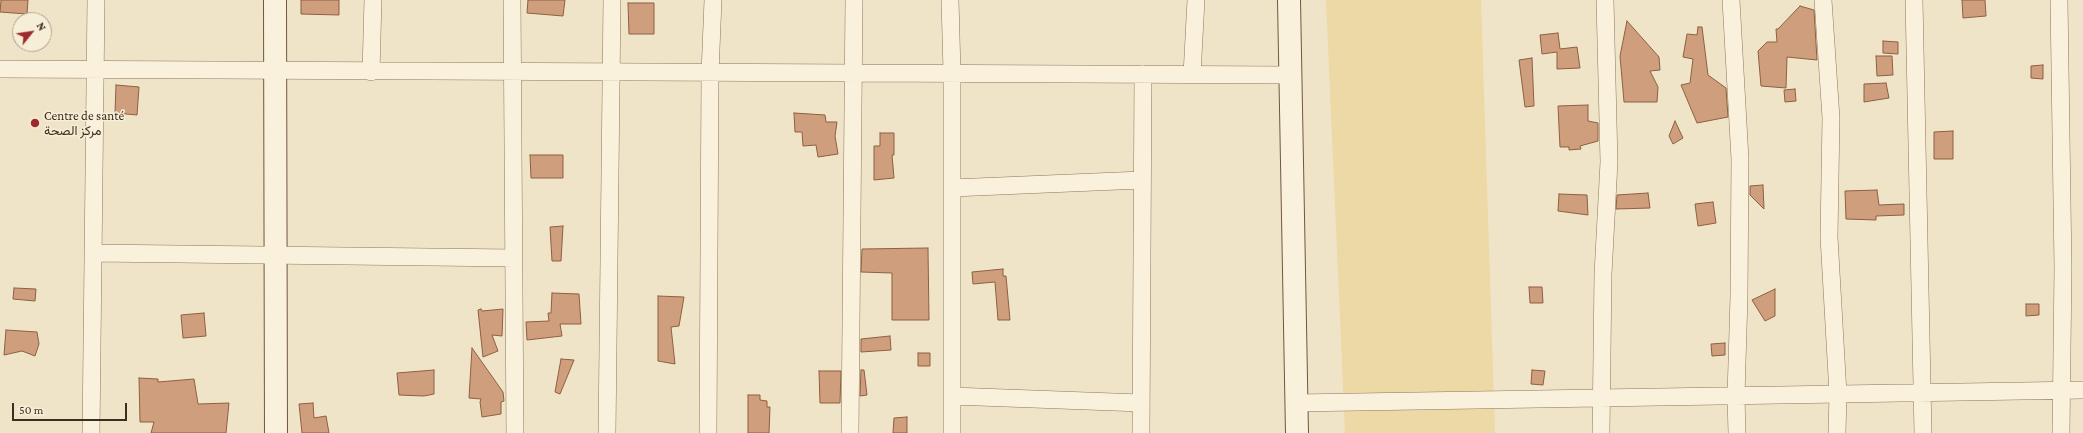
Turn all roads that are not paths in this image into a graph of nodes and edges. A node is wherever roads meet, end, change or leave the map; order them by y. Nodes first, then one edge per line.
1 (96, 0) edge
2 (274, 0) edge
3 (373, 0) edge
4 (512, 0) edge
5 (612, 0) edge
6 (713, 0) edge
7 (854, 0) edge
8 (950, 0) edge
9 (1196, 0) edge
10 (1288, 0) edge
11 (1605, 0) edge
12 (1731, 0) edge
13 (1823, 0) edge
14 (1914, 0) edge
15 (2059, 0) edge
16 (0, 69) edge
17 (96, 70) junction
18 (274, 72) junction
19 (371, 72) junction
20 (952, 72) junction
21 (512, 73) junction
22 (612, 73) junction
23 (853, 73) junction
24 (710, 74) junction
25 (1143, 74) junction
26 (1192, 75) junction
27 (1290, 75) junction
28 (1142, 180) junction
29 (952, 188) junction
30 (94, 252) junction
31 (275, 254) junction
32 (514, 258) junction
33 (2062, 390) junction
34 (2083, 390) edge
35 (1922, 392) junction
36 (1838, 394) junction
37 (952, 396) junction
38 (1736, 396) junction
39 (1600, 398) junction
40 (1141, 403) junction
41 (1296, 403) junction
42 (91, 433) edge
43 (276, 433) edge
44 (515, 433) edge
45 (607, 433) edge
46 (708, 433) edge
47 (850, 433) edge
48 (952, 433) edge
49 (1141, 433) edge
50 (1297, 433) edge
51 (1601, 433) edge
52 (1738, 433) edge
53 (1837, 433) edge
54 (1923, 433) edge
55 (2061, 433) edge

1 - 17 street
2 - 18 street
3 - 19 street
4 - 21 street
5 - 22 street
6 - 24 street
7 - 23 street
8 - 20 street
9 - 26 street
10 - 27 street
11 - 39 street
12 - 38 street
13 - 36 street
14 - 35 street
15 - 33 street
16 - 17 street
17 - 18 street
17 - 30 street
18 - 19 street
18 - 31 street
19 - 21 street
20 - 23 street
20 - 25 street
20 - 29 street
21 - 22 street
21 - 32 street
22 - 24 street
22 - 45 street
23 - 24 street
23 - 47 street
24 - 46 street
25 - 26 street
25 - 28 street
26 - 27 street
27 - 41 street
28 - 29 street
28 - 40 street
29 - 37 street
30 - 31 street
30 - 42 street
31 - 32 street
31 - 43 street
32 - 44 street
33 - 34 street
33 - 35 street
33 - 55 street
35 - 36 street
35 - 54 street
36 - 38 street
36 - 53 street
37 - 40 street
37 - 48 street
38 - 39 street
38 - 52 street
39 - 41 street
39 - 51 street
40 - 49 street
41 - 50 street

